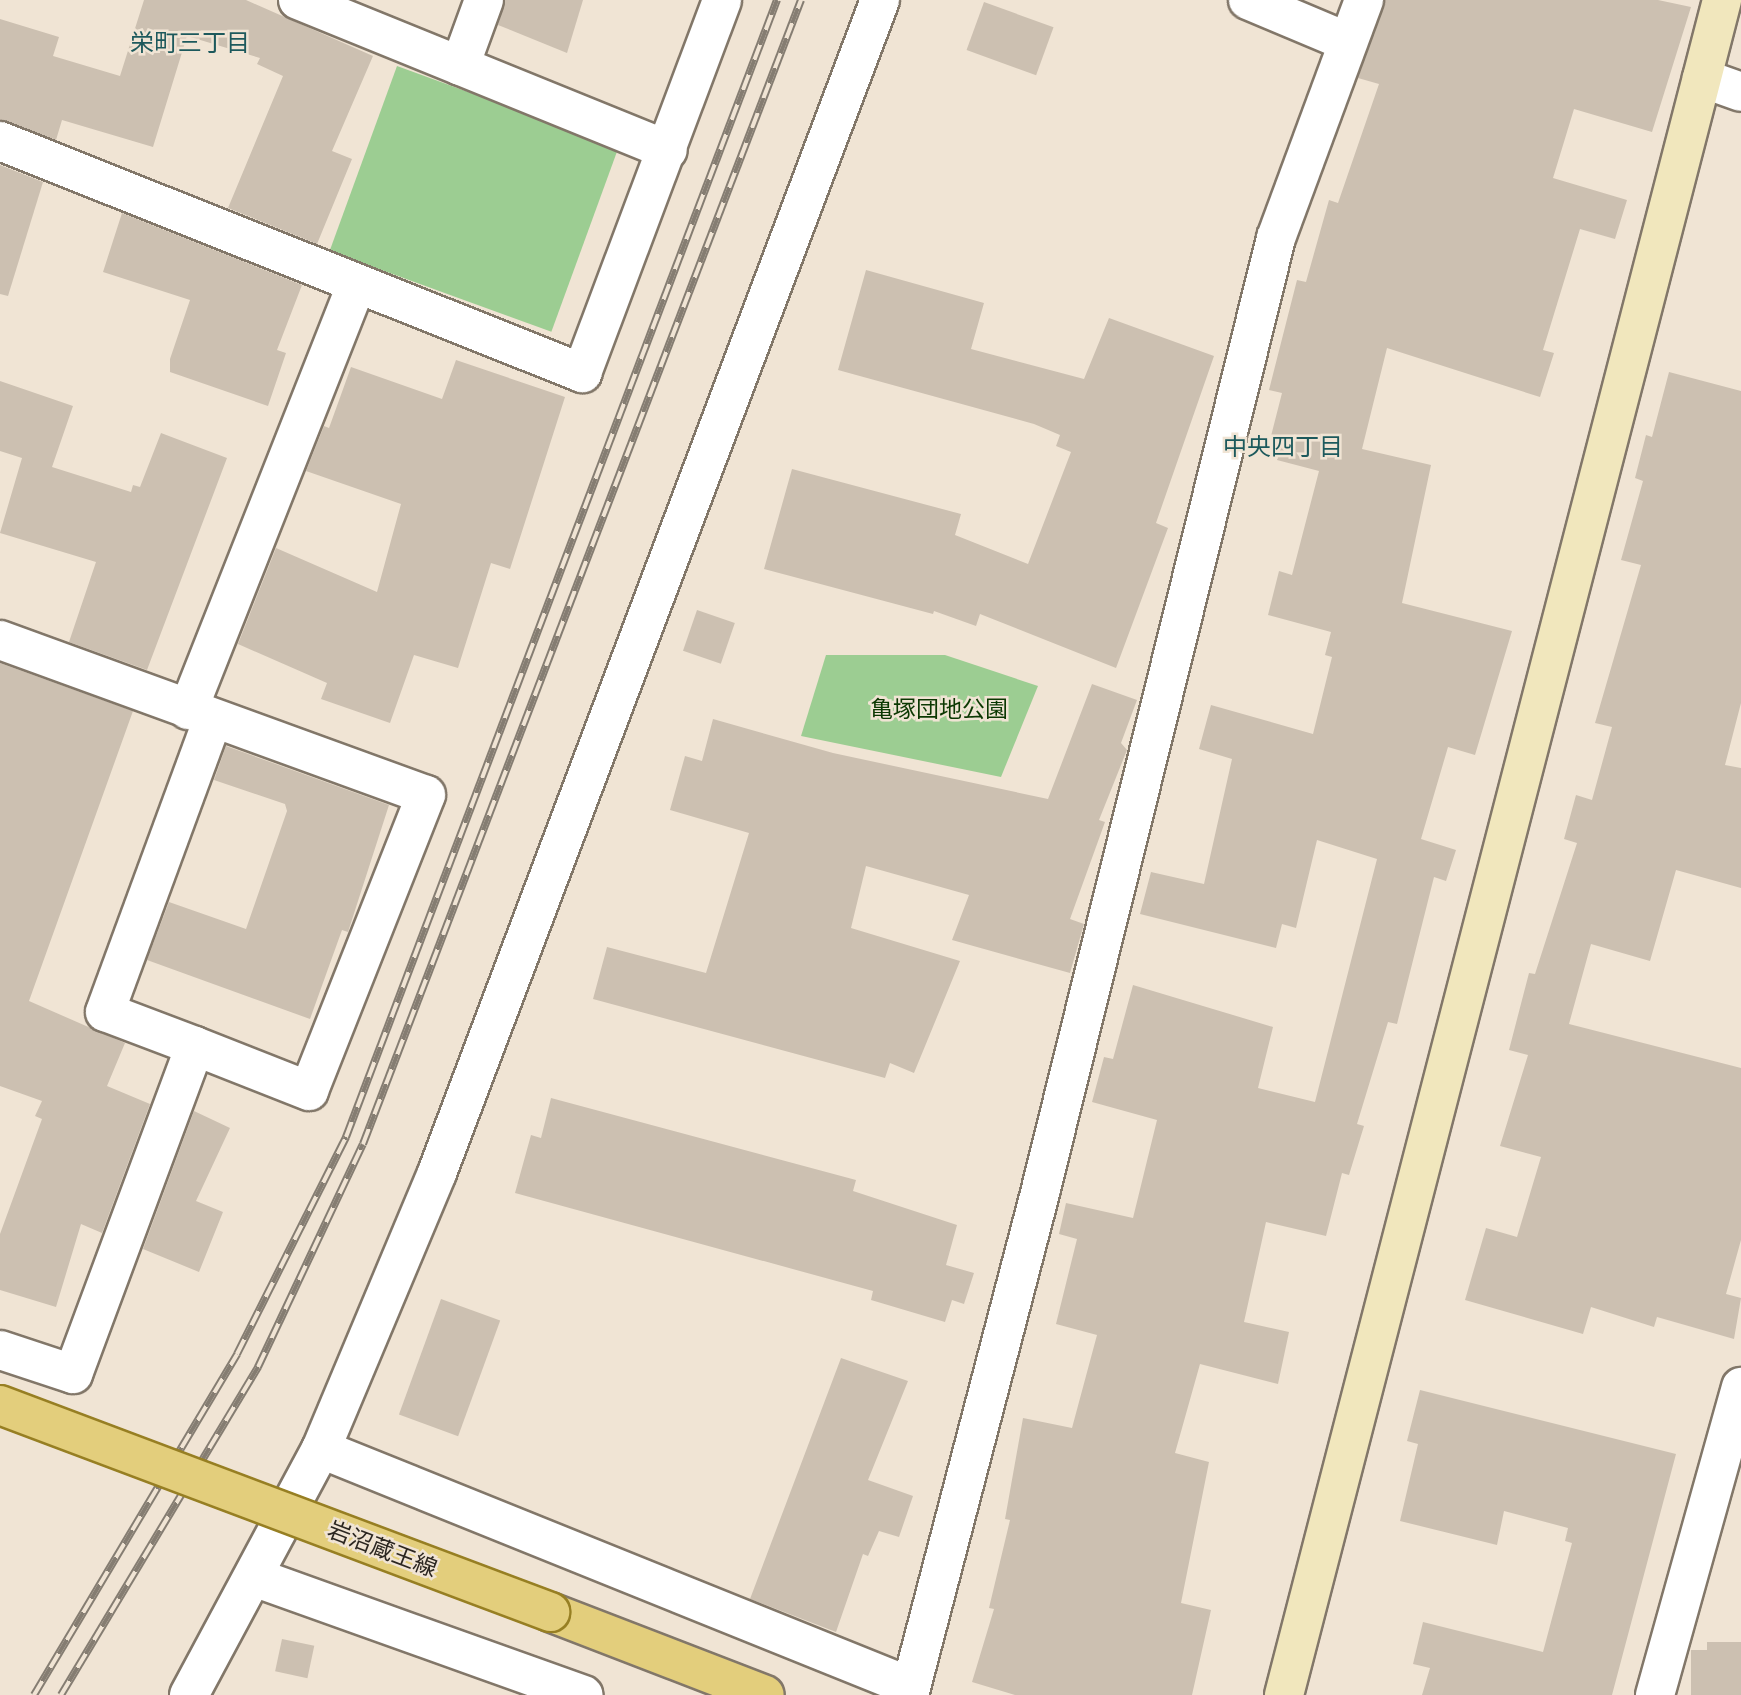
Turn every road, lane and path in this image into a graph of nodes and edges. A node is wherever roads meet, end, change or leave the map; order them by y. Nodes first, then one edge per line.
1 (298, 0) edge
2 (484, 0) edge
3 (722, 0) edge
4 (880, 0) edge
5 (1248, 0) edge
6 (1364, 0) edge
7 (1722, 0) edge
8 (1348, 42) junction
9 (460, 66) junction
10 (1702, 78) junction
11 (1741, 92) edge
12 (0, 141) edge
13 (668, 150) junction
14 (358, 284) junction
15 (0, 640) edge
16 (200, 715) junction
17 (195, 1046) junction
18 (0, 1349) edge
19 (1741, 1387) edge
20 (0, 1405) edge
21 (321, 1449) junction
22 (254, 1577) junction
23 (910, 1691) edge
24 (189, 1695) edge
25 (584, 1695) edge
26 (765, 1695) edge
27 (1284, 1695) edge
28 (1655, 1695) edge

1 - 9 street
2 - 9 street
3 - 13 street
4 - 21 street
5 - 8 street
6 - 8 street
7 - 10 street
8 - 23 street
9 - 13 street
10 - 11 street
10 - 27 street
12 - 14 street
13 - 14 street
14 - 16 street
15 - 16 street
16 - 17 street
16 - 17 street
17 - 18 street
19 - 28 street
20 - 26 main road, 岩沼蔵王線, bridge
21 - 22 street
21 - 23 street
22 - 24 street
22 - 25 street

